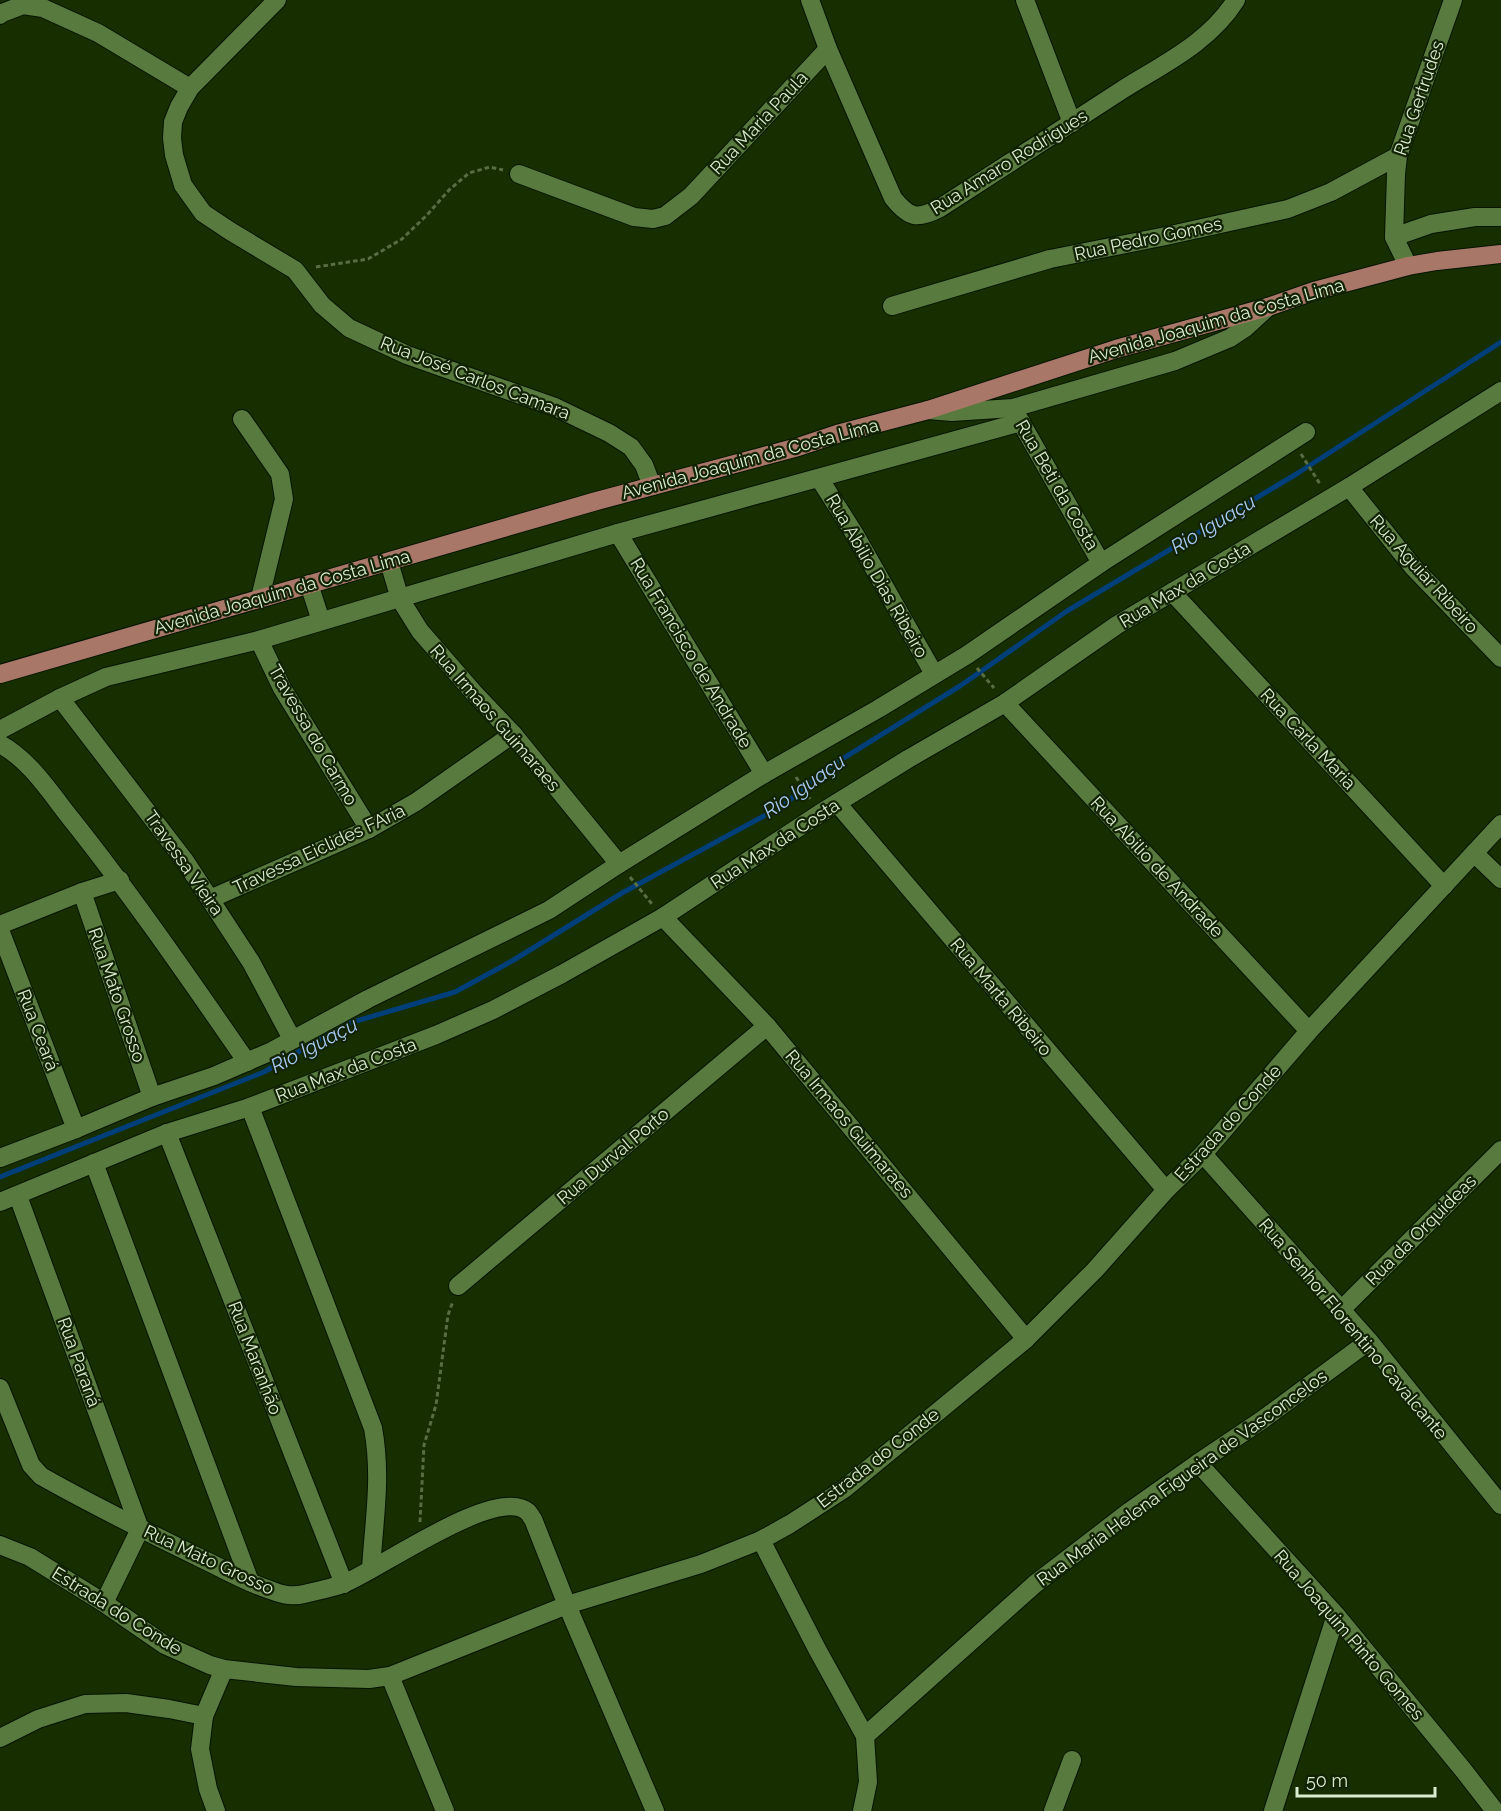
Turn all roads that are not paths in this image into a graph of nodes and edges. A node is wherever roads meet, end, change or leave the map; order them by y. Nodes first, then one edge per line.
1 (277, 0) edge
2 (810, 0) edge
3 (1025, 0) edge
4 (1236, 0) edge
5 (1453, 0) edge
6 (0, 15) edge
7 (828, 49) junction
8 (190, 88) junction
9 (1072, 123) junction
10 (1398, 156) junction
11 (519, 174) road end
12 (1501, 217) edge
13 (1394, 237) junction
14 (1501, 254) edge
15 (1408, 267) junction
16 (892, 306) dead end
17 (1268, 307) junction
18 (1501, 391) edge
19 (928, 410) junction
20 (1017, 415) junction
21 (242, 418) dead end
22 (1306, 432) dead end
23 (819, 478) junction
24 (652, 486) junction
25 (1349, 487) junction
26 (618, 533) junction
27 (389, 562) junction
28 (1101, 563) junction
29 (309, 584) junction
30 (1172, 592) junction
31 (260, 598) junction
32 (400, 599) junction
33 (321, 621) junction
34 (259, 640) junction
35 (1501, 658) edge
36 (0, 674) edge
37 (934, 674) junction
38 (60, 698) junction
39 (1002, 699) junction
40 (0, 730) edge
41 (513, 734) junction
42 (0, 744) edge
43 (764, 774) junction
44 (837, 803) junction
45 (1501, 824) edge
46 (369, 829) junction
47 (1474, 853) junction
48 (622, 868) junction
49 (1501, 879) edge
50 (120, 880) junction
51 (1444, 886) junction
52 (82, 892) junction
53 (210, 898) junction
54 (660, 914) junction
55 (0, 925) edge
56 (0, 930) edge
57 (767, 1026) junction
58 (1309, 1031) junction
59 (292, 1039) junction
60 (247, 1062) junction
61 (152, 1097) junction
62 (250, 1107) junction
63 (76, 1129) junction
64 (167, 1133) junction
65 (1501, 1150) edge
66 (1, 1154) edge
67 (1203, 1154) junction
68 (94, 1163) junction
69 (1166, 1190) junction
70 (18, 1196) junction
71 (0, 1202) edge
72 (458, 1286) road end
73 (1341, 1310) junction
74 (1026, 1339) junction
75 (1370, 1341) junction
76 (0, 1388) edge
77 (1198, 1463) junction
78 (1501, 1505) edge
79 (140, 1529) junction
80 (761, 1540) junction
81 (0, 1545) edge
82 (371, 1569) junction
83 (250, 1582) junction
84 (344, 1584) junction
85 (104, 1603) junction
86 (567, 1605) junction
87 (1336, 1615) junction
88 (224, 1669) junction
89 (390, 1676) junction
90 (204, 1716) junction
91 (865, 1736) junction
92 (0, 1738) edge
93 (1072, 1760) dead end
94 (216, 1811) edge
95 (445, 1811) edge
96 (655, 1811) edge
97 (862, 1811) edge
98 (1053, 1811) edge
99 (1273, 1811) edge
100 (1495, 1811) edge

1 - 8 street
2 - 7 street, Rua Amaro Rodrigues
3 - 9 street
4 - 9 street, Rua Amaro Rodrigues
5 - 10 street, Rua Gertrudes
6 - 8 street
7 - 9 street, Rua Amaro Rodrigues
7 - 11 street, Rua Maria Paula
8 - 24 street, Rua José Carlos Camara
10 - 13 street, Rua Gertrudes
10 - 16 street, Rua Pedro Gomes
12 - 13 street
13 - 15 street, Rua Gertrudes
14 - 15 main road, Avenida Joaquim da Costa Lima
15 - 17 main road, Avenida Joaquim da Costa Lima
17 - 19 main road, Avenida Joaquim da Costa Lima
17 - 20 street
18 - 25 street, Rua Max da Costa
19 - 20 street
19 - 24 main road, Avenida Joaquim da Costa Lima
20 - 23 street
20 - 28 street, Rua Beti da Costa
21 - 31 street
22 - 28 street
23 - 26 street
23 - 37 street, Rua Abilio Dias Ribeiro
24 - 27 main road, Avenida Joaquim da Costa Lima
25 - 30 street, Rua Max da Costa
25 - 35 street, Rua Aguiar Ribeiro
26 - 32 street
26 - 43 street, Rua Francisco de Andrade
27 - 29 main road, Avenida Joaquim da Costa Lima
27 - 32 street, Rua Irmaos Guimaraes
28 - 37 street
29 - 31 main road, Avenida Joaquim da Costa Lima
29 - 33 street
30 - 39 street, Rua Max da Costa
30 - 51 street, Rua Carla Maria
31 - 36 main road, Avenida Joaquim da Costa Lima
32 - 33 street
32 - 41 street, Rua Irmaos Guimaraes
33 - 34 street
34 - 38 street
34 - 46 street, Travessa do Carmo
37 - 43 street
38 - 40 street
38 - 53 street, Travessa Vieira
39 - 44 street, Rua Max da Costa
39 - 58 street, Rua Abilio de Andrade
41 - 46 street, Travessa Eiclides FAria
41 - 48 street, Rua Irmaos Guimaraes
42 - 50 street
43 - 48 street
44 - 54 street, Rua Max da Costa
44 - 69 street, Rua Marta Ribeiro
45 - 47 street, Estrada do Conde
46 - 53 street, Travessa Eiclides FAria
47 - 49 street
47 - 51 street, Estrada do Conde
48 - 59 street
50 - 52 street
50 - 60 street
51 - 58 street, Estrada do Conde
52 - 55 street
52 - 61 street, Rua Mato Grosso
53 - 59 street, Travessa Vieira
54 - 57 street, Rua Irmaos Guimaraes
54 - 62 street, Rua Max da Costa
56 - 63 street, Rua Ceará
57 - 72 street, Rua Durval Porto
57 - 74 street, Rua Irmaos Guimaraes
58 - 67 street, Estrada do Conde
59 - 60 street
60 - 61 street
61 - 63 street
62 - 64 street, Rua Max da Costa
62 - 82 street
63 - 66 street
64 - 68 street, Rua Max da Costa
64 - 84 street, Rua Maranhão
65 - 73 street, Rua da Orquideas
67 - 69 street, Estrada do Conde
67 - 73 street, Rua Senhor Florentino Cavalcante
68 - 70 street, Rua Max da Costa
68 - 83 street
69 - 74 street, Estrada do Conde
70 - 71 street, Rua Max da Costa
70 - 79 street, Rua Paraná
73 - 75 street, Rua Senhor Florentino Cavalcante
74 - 80 street, Estrada do Conde
75 - 77 street, Rua Maria Helena Figueira de Vasconcelos
75 - 78 street, Rua Senhor Florentino Cavalcante
76 - 79 street, Rua Mato Grosso
77 - 87 street, Rua Joaquim Pinto Gomes
77 - 91 street, Rua Maria Helena Figueira de Vasconcelos
79 - 83 street, Rua Mato Grosso
79 - 85 street
80 - 86 street, Estrada do Conde
80 - 91 street
81 - 85 street, Estrada do Conde
82 - 84 street, Rua Mato Grosso
82 - 86 street, Rua Mato Grosso
83 - 84 street, Rua Mato Grosso
85 - 88 street, Estrada do Conde
86 - 89 street, Estrada do Conde
86 - 96 street
87 - 99 street
87 - 100 street, Rua Joaquim Pinto Gomes
88 - 89 street, Estrada do Conde
88 - 90 street
89 - 95 street
90 - 92 street
90 - 94 street
91 - 97 street
93 - 98 street

